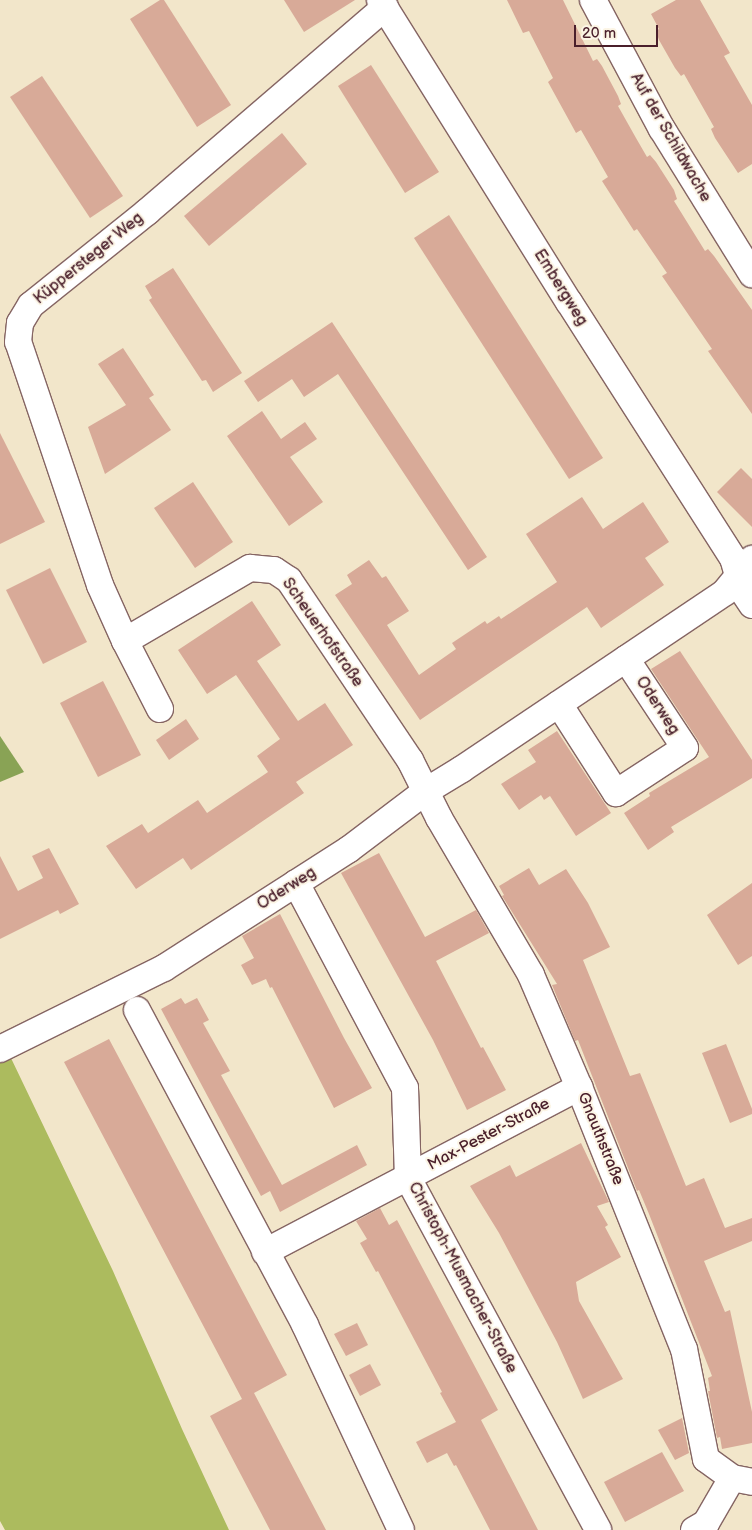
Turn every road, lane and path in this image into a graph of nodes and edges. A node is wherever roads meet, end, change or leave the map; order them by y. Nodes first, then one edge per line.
1 (593, 0) edge
2 (383, 4) edge
3 (752, 274) edge
4 (745, 567) edge
5 (752, 605) edge
6 (125, 641) junction
7 (626, 659) junction
8 (559, 704) junction
9 (160, 709) dead end
10 (426, 791) junction
11 (296, 883) junction
12 (137, 1010) dead end
13 (0, 1049) edge
14 (579, 1087) junction
15 (408, 1178) junction
16 (265, 1252) junction
17 (742, 1480) edge
18 (401, 1530) edge
19 (598, 1530) edge
20 (694, 1530) edge

1 - 3 street, Auf der Schildwache
2 - 4 street, Embergweg
2 - 6 street, Küppersteger Weg
4 - 5 street, Embergweg
4 - 7 street, Oderweg
6 - 9 street, Küppersteger Weg
6 - 10 street, Scheuerhofstraße
7 - 8 street, Oderweg
7 - 8 street, Oderweg
8 - 10 street, Oderweg
10 - 11 street, Oderweg
10 - 14 street, Gnauthstraße
11 - 13 street, Oderweg
11 - 15 street, Christoph-Musmacher-Straße
12 - 16 street
14 - 15 street, Max-Pester-Straße
14 - 17 street, Gnauthstraße
15 - 16 street, Max-Pester-Straße
15 - 19 street, Christoph-Musmacher-Straße
16 - 18 street
17 - 20 street

